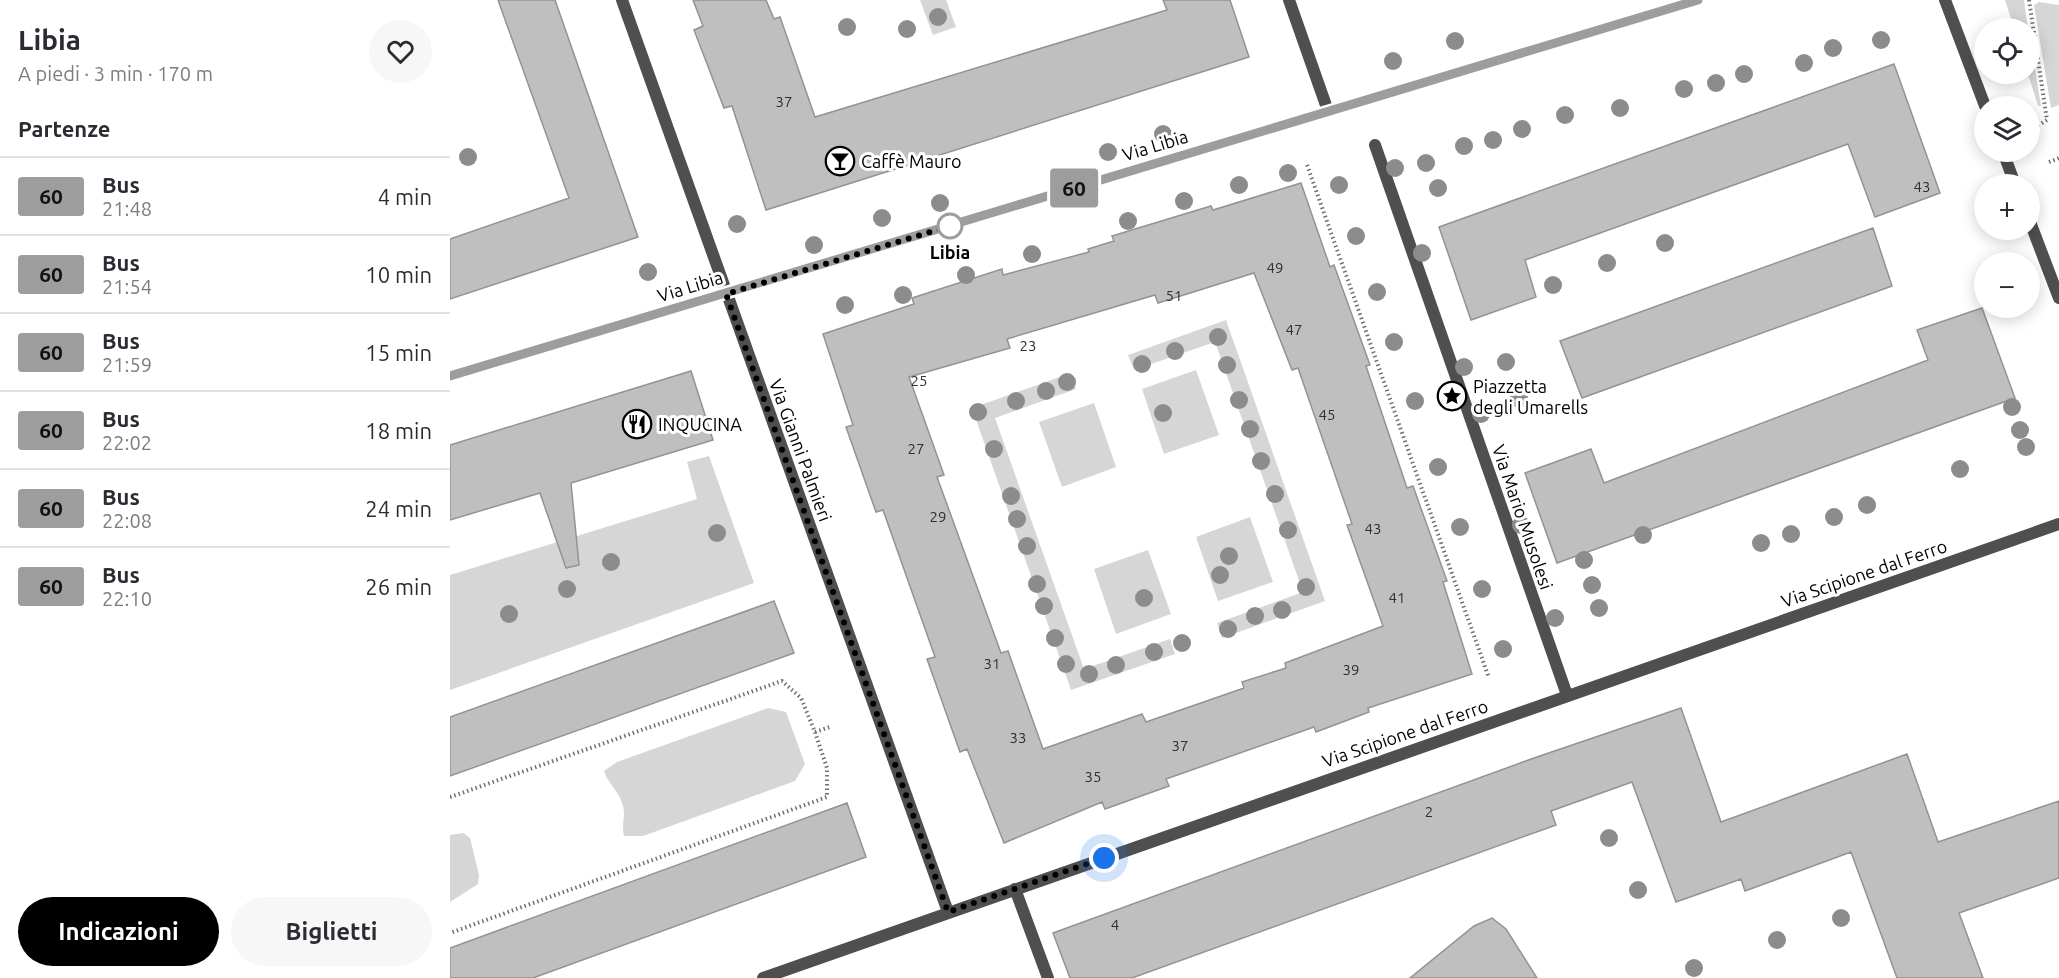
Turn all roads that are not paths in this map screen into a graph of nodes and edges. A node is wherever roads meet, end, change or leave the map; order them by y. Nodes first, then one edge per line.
1 (622, 0) edge
2 (1289, 0) edge
3 (1698, 0) edge
4 (1945, 0) edge
5 (1981, 96) edge
6 (1328, 111) junction
7 (1375, 146) dead end
8 (2037, 240) edge
9 (726, 294) junction
10 (2059, 298) edge
11 (450, 376) edge
12 (2059, 524) edge
13 (1567, 696) junction
14 (1015, 889) junction
15 (948, 912) junction
16 (763, 978) edge
17 (1048, 978) edge

1 - 9 street, Via Gianni Palmieri
2 - 6 street
3 - 6 street, Via Libia
4 - 5 street
6 - 9 street, Via Libia
7 - 13 street, Via Mario Musolesi
8 - 10 street
9 - 11 street, Via Libia
9 - 15 street, Via Gianni Palmieri
12 - 13 street, Via Scipione dal Ferro
13 - 14 street, Via Scipione dal Ferro
14 - 15 street, Via Scipione dal Ferro
14 - 17 street
15 - 16 street, Via Scipione dal Ferro

